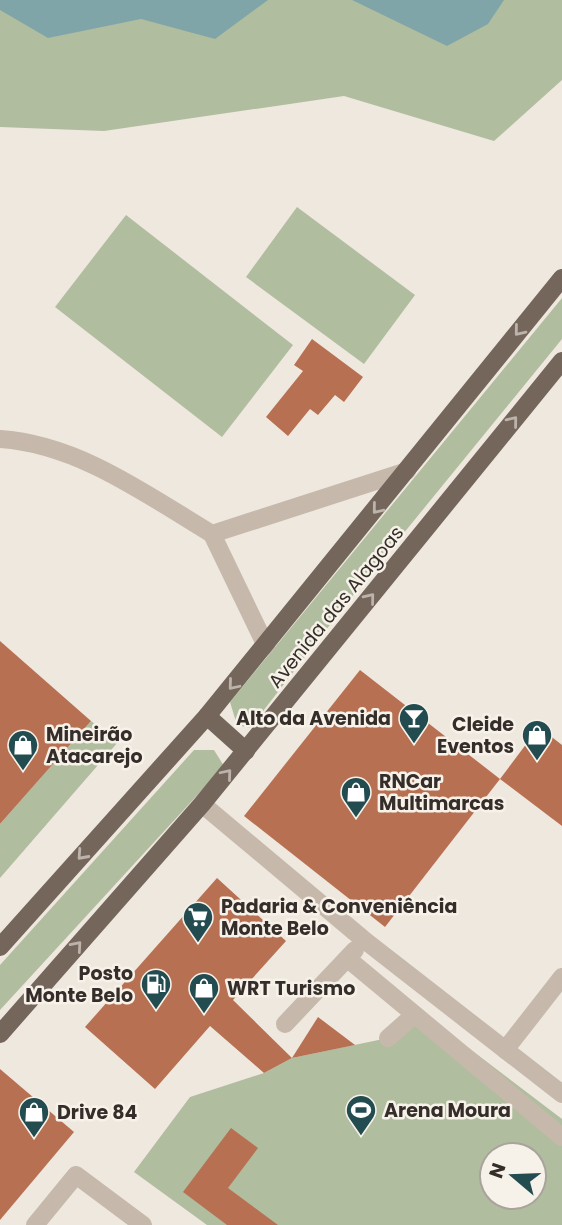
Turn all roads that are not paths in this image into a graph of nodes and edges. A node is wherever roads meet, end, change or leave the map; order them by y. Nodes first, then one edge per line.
1 (562, 278) edge
2 (562, 361) edge
3 (0, 439) edge
4 (407, 471) junction
5 (212, 534) junction
6 (266, 646) junction
7 (207, 716) junction
8 (246, 751) junction
9 (202, 804) junction
10 (363, 939) junction
11 (0, 947) edge
12 (348, 960) junction
13 (562, 976) edge
14 (414, 1015) junction
15 (285, 1024) dead end
16 (0, 1034) edge
17 (388, 1038) dead end
18 (505, 1050) junction
19 (562, 1094) edge
20 (562, 1137) edge
21 (35, 1225) edge
22 (143, 1225) edge

1 -> 4 main road, Avenida das Alagoas
8 -> 2 main road, Avenida das Alagoas
3 - 5 street
4 - 5 street
4 -> 6 main road, Avenida das Alagoas
5 - 6 street
6 -> 7 main road, Avenida das Alagoas
7 - 8 main road
7 -> 11 main road, Avenida das Alagoas
9 -> 8 main road, Avenida das Alagoas
9 - 10 street
16 -> 9 main road, Avenida das Alagoas
10 - 12 street
10 - 18 street
12 - 14 street
12 - 15 street
13 - 18 street
14 - 17 street
14 - 20 street
18 - 19 street
21 - 22 street

